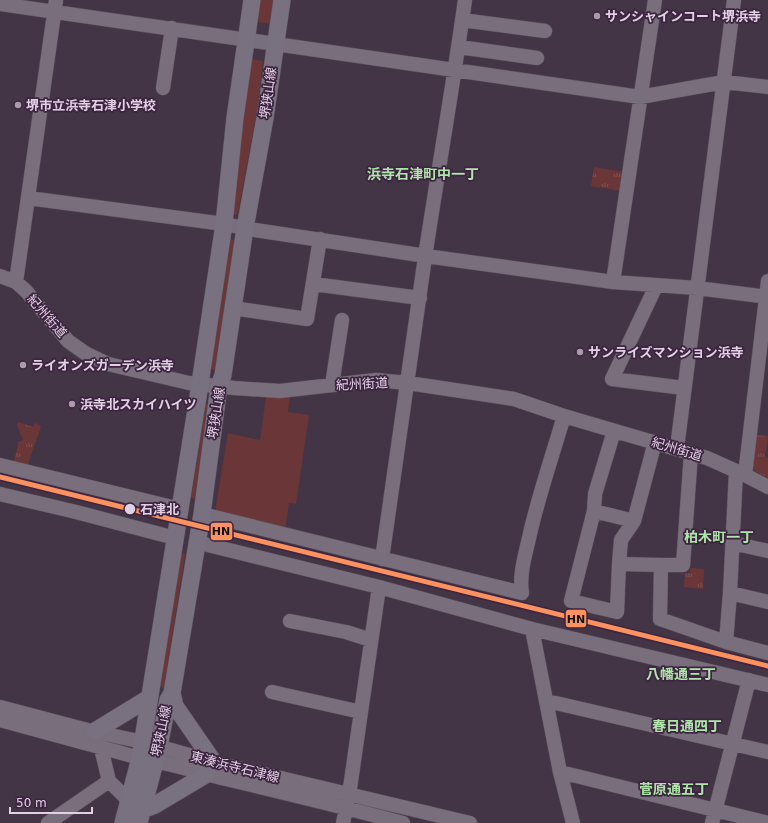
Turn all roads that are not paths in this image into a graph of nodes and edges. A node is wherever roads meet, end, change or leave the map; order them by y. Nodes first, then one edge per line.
1 (252, 0) edge
2 (282, 0) edge
3 (465, 0) edge
4 (655, 0) edge
5 (734, 0) edge
6 (0, 4) edge
7 (55, 6) edge
8 (462, 20) junction
9 (172, 28) junction
10 (545, 31) dead end
11 (246, 39) junction
12 (276, 44) junction
13 (459, 47) junction
14 (537, 58) dead end
15 (454, 71) junction
16 (724, 82) junction
17 (768, 87) edge
18 (163, 88) dead end
19 (640, 97) junction
20 (28, 198) junction
21 (224, 224) junction
22 (245, 228) junction
23 (320, 240) junction
24 (426, 256) junction
25 (0, 276) edge
26 (768, 281) edge
27 (16, 282) junction
28 (613, 282) junction
29 (313, 284) junction
30 (656, 286) junction
31 (697, 288) junction
32 (767, 297) edge
33 (420, 298) junction
34 (233, 308) junction
35 (342, 320) dead end
36 (408, 383) junction
37 (200, 384) junction
38 (332, 385) junction
39 (219, 386) junction
40 (684, 388) junction
41 (564, 416) junction
42 (614, 431) junction
43 (655, 442) junction
44 (677, 448) junction
45 (691, 453) junction
46 (0, 465) edge
47 (741, 473) junction
48 (768, 487) edge
49 (0, 494) edge
50 (180, 509) junction
51 (594, 511) junction
52 (202, 514) junction
53 (634, 521) junction
54 (175, 538) junction
55 (196, 542) junction
56 (732, 543) junction
57 (768, 551) edge
58 (382, 559) junction
59 (619, 564) junction
60 (661, 565) junction
61 (379, 587) junction
62 (730, 593) junction
63 (768, 602) edge
64 (290, 621) dead end
65 (532, 629) junction
66 (371, 640) junction
67 (726, 642) junction
68 (768, 653) edge
69 (749, 680) junction
70 (768, 685) edge
71 (272, 692) dead end
72 (172, 693) junction
73 (149, 698) junction
74 (547, 701) junction
75 (0, 707) edge
76 (361, 712) junction
77 (0, 720) edge
78 (95, 732) junction
79 (732, 743) junction
80 (102, 748) junction
81 (149, 752) junction
82 (768, 752) edge
83 (210, 768) junction
84 (560, 772) junction
85 (109, 781) junction
86 (347, 801) junction
87 (136, 811) edge
88 (713, 816) edge
89 (768, 822) edge
90 (48, 823) edge
91 (123, 823) edge
92 (343, 823) edge
93 (403, 823) edge
94 (470, 823) edge
95 (573, 823) edge

1 - 11 main road, 堺狭山線
2 - 12 main road, 堺狭山線
3 - 8 street
4 - 19 street
5 - 16 street
6 - 7 street
7 - 9 street
7 - 20 street
8 - 10 street
8 - 13 street
9 - 11 street
9 - 18 street
11 - 12 street
11 - 21 main road, 堺狭山線
12 - 15 street
12 - 22 main road, 堺狭山線
13 - 14 street
13 - 15 street
15 - 19 street
15 - 24 street
16 - 17 street
16 - 19 street
16 - 31 street
19 - 28 street
20 - 21 street
20 - 27 street
21 - 22 street
21 - 37 main road, 堺狭山線
22 - 23 street
22 - 34 main road, 堺狭山線
23 - 24 street
23 - 29 street
24 - 28 street
24 - 33 street
25 - 27 street, 紀州街道
26 - 32 street
27 - 37 street, 紀州街道
28 - 30 street
29 - 33 street
29 - 34 street
30 - 31 street
30 - 40 street
31 - 32 street
31 - 40 street
32 - 47 street
33 - 36 street
34 - 39 main road, 堺狭山線
35 - 38 street
36 - 38 street, 紀州街道
36 - 41 street, 紀州街道
36 - 58 street
37 - 39 street, 紀州街道
37 - 50 main road, 堺狭山線
38 - 39 street, 紀州街道
39 - 52 main road, 堺狭山線
40 - 44 street
41 - 42 street, 紀州街道
41 - 58 street
42 - 43 street, 紀州街道
42 - 51 street
43 - 44 street, 紀州街道
43 - 53 street
44 - 45 street, 紀州街道
45 - 47 street, 紀州街道
45 - 60 street
46 - 50 street
47 - 48 street, 紀州街道
47 - 56 street
49 - 54 street
50 - 54 main road, 堺狭山線
51 - 53 street
51 - 59 street
52 - 55 main road, 堺狭山線
52 - 58 street
53 - 59 street
54 - 73 main road, 堺狭山線
55 - 61 street
55 - 72 main road, 堺狭山線
56 - 57 street
56 - 62 street
59 - 60 street
60 - 67 street
61 - 65 street
61 - 66 street
62 - 63 street
62 - 67 street
64 - 66 street
65 - 69 street
65 - 74 street
66 - 76 street
67 - 68 street
69 - 70 street
69 - 79 street
71 - 76 street
72 - 81 main road, 堺狭山線
72 - 83 main road
73 - 78 main road
73 - 81 main road, 堺狭山線
74 - 79 street
74 - 84 street
75 - 78 street, 東湊浜寺石津線
76 - 86 street
77 - 80 street, 東湊浜寺石津線
78 - 81 street, 東湊浜寺石津線
79 - 82 street
79 - 88 street
80 - 81 street, 東湊浜寺石津線
80 - 85 street
81 - 83 street, 東湊浜寺石津線
81 - 87 main road, 堺狭山線
83 - 86 street, 東湊浜寺石津線
83 - 87 main road
84 - 88 street
84 - 95 street
85 - 87 street
85 - 90 street
86 - 92 street
86 - 93 street, 東湊浜寺石津線
86 - 94 street, 東湊浜寺石津線
87 - 91 main road, 堺狭山線
88 - 89 street

